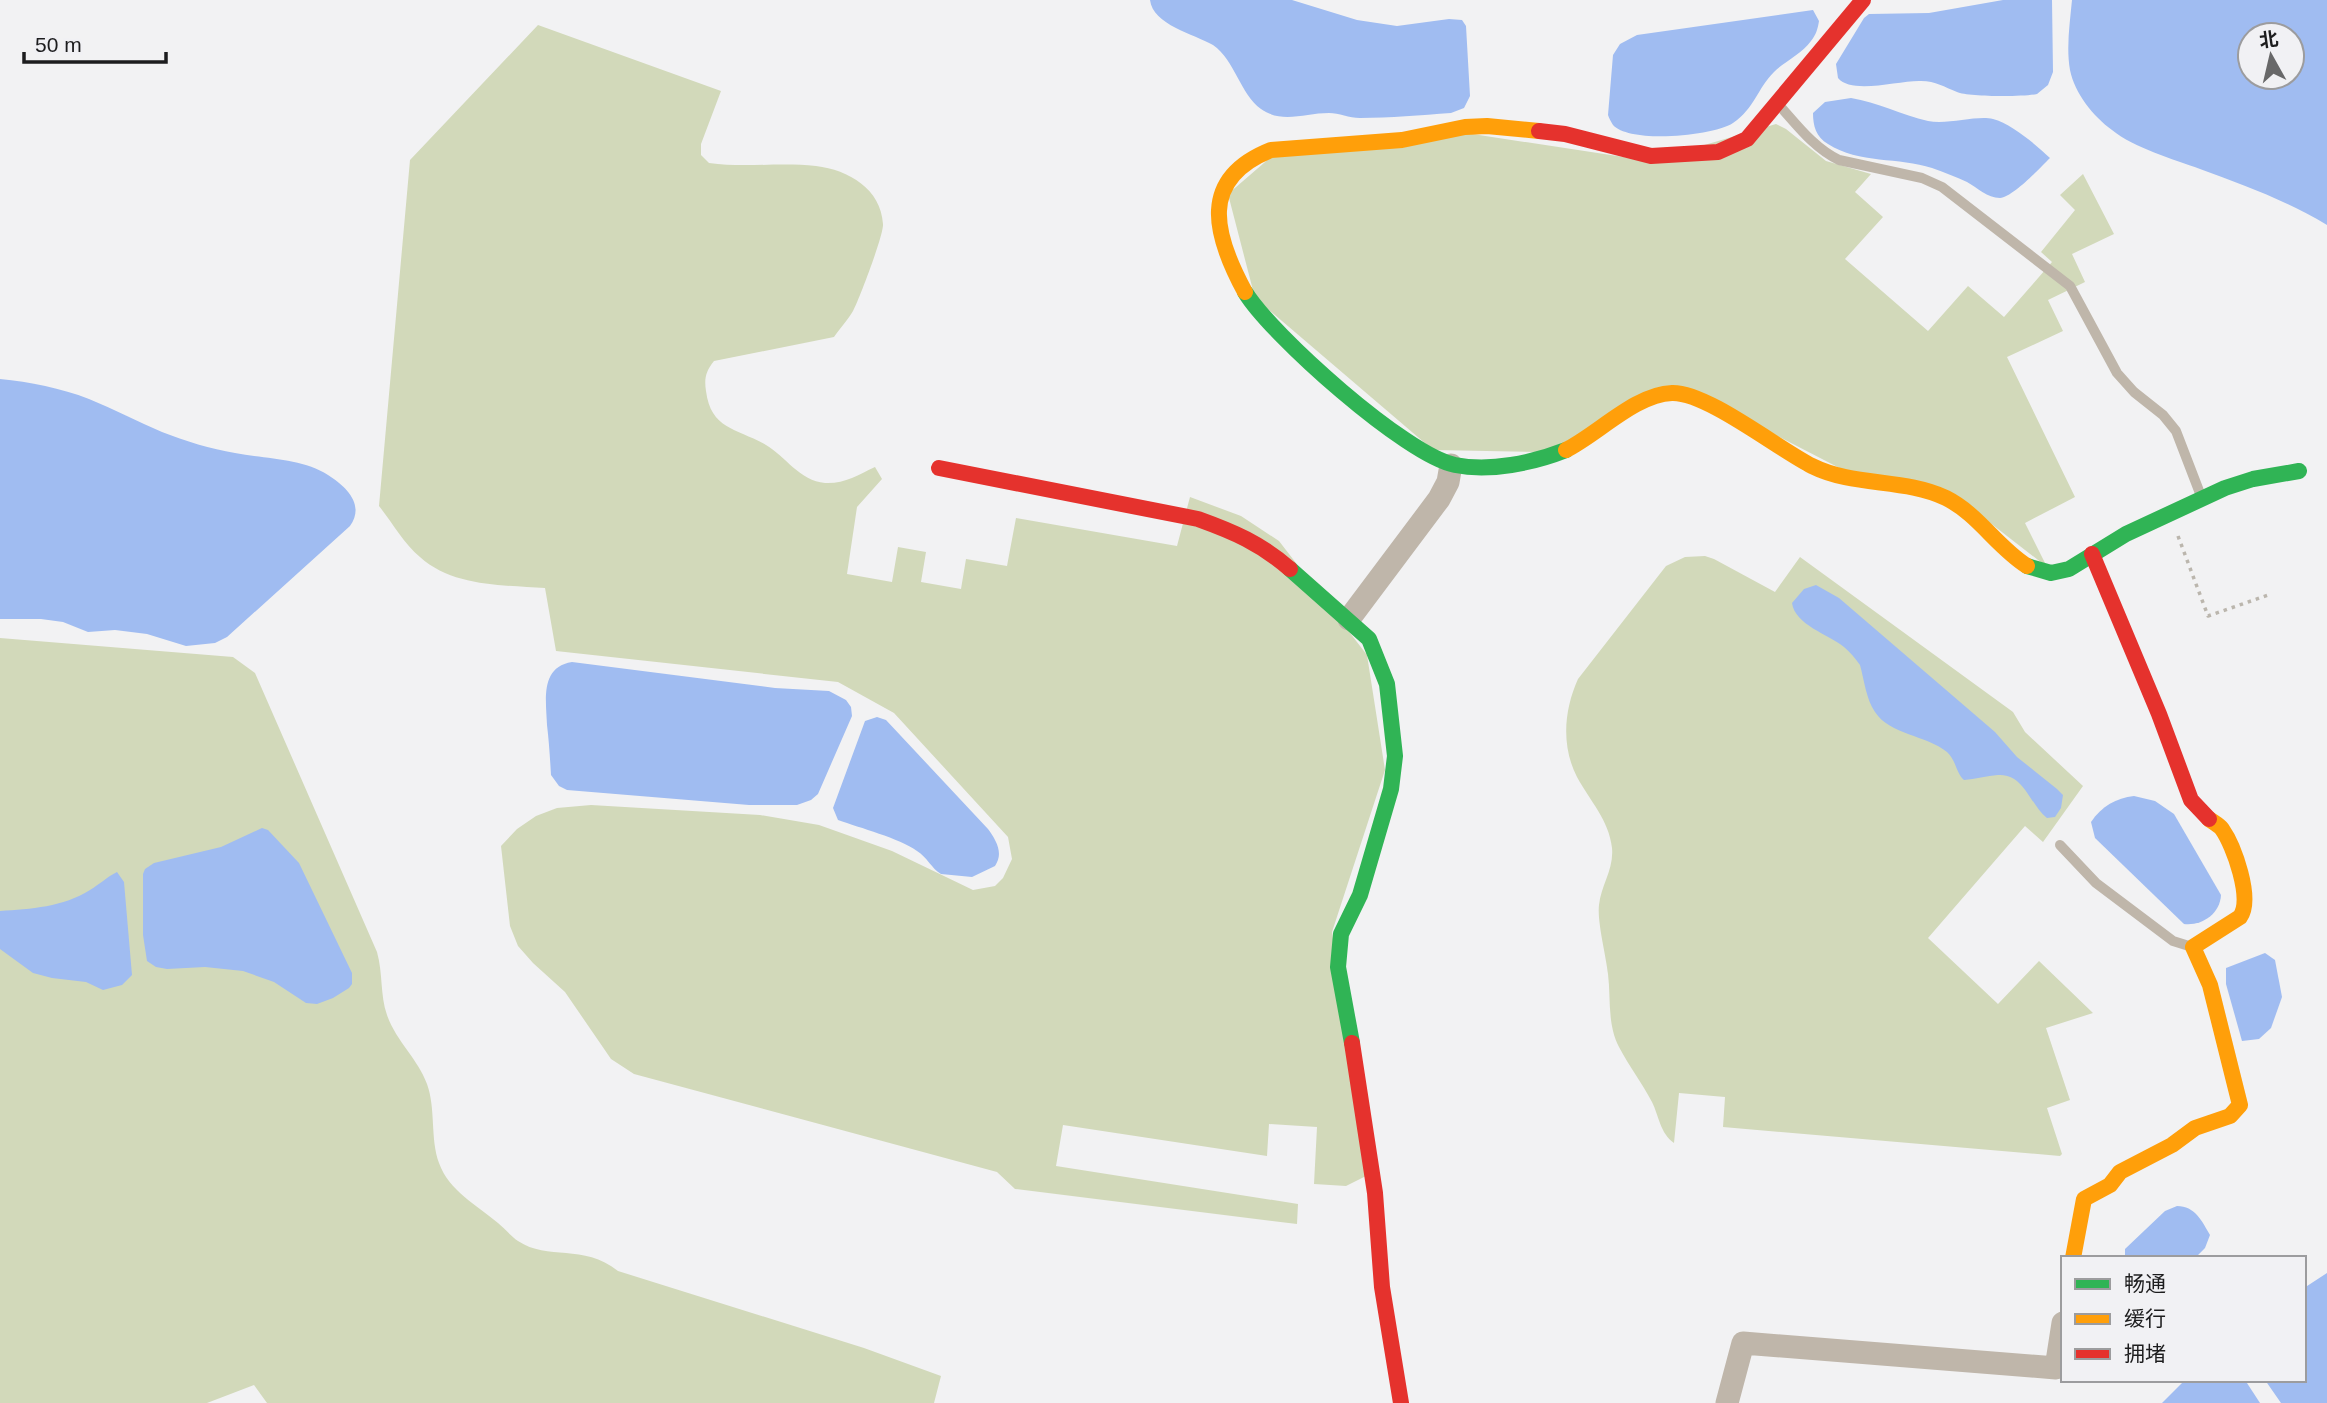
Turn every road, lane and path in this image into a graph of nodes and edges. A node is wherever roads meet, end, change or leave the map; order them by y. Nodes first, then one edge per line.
1 (1863, 0) edge
2 (1777, 103) junction
3 (1451, 465) junction
4 (939, 468) dead end
5 (2299, 471) dead end
6 (2203, 499) junction
7 (2169, 514) junction
8 (2092, 554) junction
9 (2271, 594) dead end
10 (1349, 619) junction
11 (2060, 845) dead end
12 (2193, 947) junction
13 (2073, 1256) edge
14 (2061, 1336) edge
15 (1401, 1403) edge
16 (1727, 1403) edge

1 - 2 street
2 - 3 street
2 - 6 lane
3 - 8 street
3 - 10 street
4 - 10 street
5 - 6 street
6 - 7 street
7 - 8 street
7 - 9 path
8 - 12 street
10 - 15 street
11 - 12 lane
12 - 13 street
14 - 16 street

